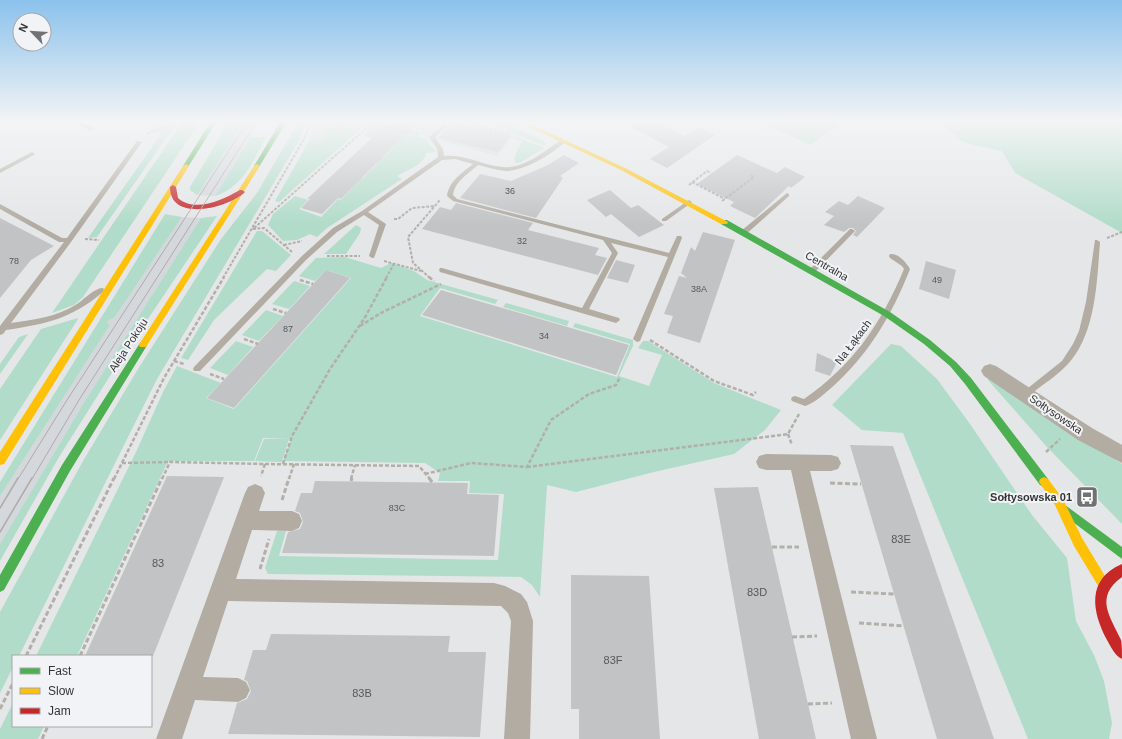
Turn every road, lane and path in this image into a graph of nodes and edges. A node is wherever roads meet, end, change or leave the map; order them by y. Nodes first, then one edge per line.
1 (29, 155) edge
2 (129, 155) edge
3 (193, 155) edge
4 (264, 155) edge
5 (295, 155) edge
6 (335, 155) edge
7 (439, 155) edge
8 (539, 155) edge
9 (594, 155) edge
10 (441, 158) junction
11 (477, 164) junction
12 (0, 171) edge
13 (712, 173) dead end
14 (750, 175) dead end
15 (692, 182) junction
16 (686, 186) dead end
17 (173, 187) junction
18 (242, 192) junction
19 (441, 194) dead end
20 (787, 195) dead end
21 (725, 199) junction
22 (689, 202) junction
23 (282, 203) dead end
24 (719, 204) dead end
25 (0, 206) edge
26 (436, 206) junction
27 (364, 212) junction
28 (378, 220) junction
29 (664, 220) dead end
30 (852, 231) dead end
31 (1122, 232) edge
32 (743, 233) junction
33 (604, 238) junction
34 (679, 238) dead end
35 (70, 240) junction
36 (1097, 242) joint
37 (325, 256) dead end
38 (372, 256) junction
39 (672, 256) junction
40 (892, 256) dead end
41 (394, 264) junction
42 (442, 270) dead end
43 (812, 271) junction
44 (119, 272) junction
45 (422, 272) junction
46 (294, 278) dead end
47 (313, 284) dead end
48 (267, 307) dead end
49 (584, 311) junction
50 (286, 314) dead end
51 (887, 314) junction
52 (616, 320) dead end
53 (358, 328) junction
54 (2, 329) edge
55 (238, 336) dead end
56 (637, 339) joint
57 (258, 344) dead end
58 (200, 370) joint
59 (990, 371) dead end
60 (620, 377) dead end
61 (224, 379) dead end
62 (756, 392) dead end
63 (1026, 394) junction
64 (795, 399) dead end
65 (805, 403) junction
66 (1122, 455) edge
67 (0, 461) edge
68 (170, 462) junction
69 (766, 462) dead end
70 (122, 463) junction
71 (831, 463) dead end
72 (265, 464) junction
73 (283, 464) junction
74 (355, 465) junction
75 (527, 467) junction
76 (800, 472) junction
77 (425, 474) junction
78 (351, 481) dead end
79 (432, 482) dead end
80 (861, 484) dead end
81 (255, 493) joint
82 (1063, 508) junction
83 (245, 520) junction
84 (292, 522) dead end
85 (819, 546) junction
86 (772, 547) dead end
87 (1122, 554) edge
88 (1122, 570) edge
89 (1104, 585) junction
90 (0, 586) edge
91 (221, 590) junction
92 (850, 592) dead end
93 (894, 594) dead end
94 (851, 623) dead end
95 (904, 626) dead end
96 (819, 636) dead end
97 (792, 637) dead end
98 (1122, 653) edge
99 (26, 655) edge
100 (80, 655) edge
101 (12, 685) edge
102 (187, 688) junction
103 (238, 690) dead end
104 (840, 703) dead end
105 (808, 704) dead end
106 (0, 709) edge
107 (48, 727) edge
108 (42, 739) edge
109 (169, 739) edge
110 (517, 739) edge
111 (864, 739) edge

1 - 12 lane
2 - 35 lane
3 - 17 main road
4 - 18 main road, Aleja Pokoju
5 - 70 path
6 - 23 path
7 - 10 path
8 - 11 lane
9 - 22 main road, Centralna
10 - 11 lane
10 - 27 lane
11 - 33 lane
13 - 15 path
14 - 21 path
15 - 16 path
15 - 21 path
17 - 18 main road
17 - 44 main road
18 - 90 main road, Aleja Pokoju
19 - 26 path
20 - 32 lane
21 - 24 path
22 - 29 lane
22 - 32 main road, Centralna
25 - 35 lane
26 - 28 path
26 - 45 path
27 - 28 lane
27 - 58 lane
28 - 38 lane
30 - 43 lane
31 - 36 path
32 - 43 main road, Centralna
33 - 39 lane
33 - 49 lane
34 - 39 lane
35 - 54 lane
36 - 63 lane
37 - 38 path
38 - 41 path
39 - 56 lane
40 - 51 lane, Na Łąkach
41 - 45 path
41 - 53 path
42 - 49 lane
43 - 51 main road, Centralna
44 - 54 lane
44 - 67 main road
45 - 53 path
46 - 47 path
48 - 50 path
49 - 52 lane
51 - 65 lane, Na Łąkach
51 - 82 main road, Centralna
53 - 73 path
55 - 57 path
56 - 62 path
58 - 61 path
59 - 63 street, Sołtysowska
60 - 75 path
63 - 66 street, Sołtysowska
64 - 65 lane
65 - 75 path
68 - 70 path
68 - 72 path
68 - 100 path
69 - 76 street
70 - 99 path
71 - 76 street
72 - 73 path
72 - 81 path
73 - 74 path
74 - 77 path
74 - 78 path
75 - 77 path
76 - 80 path
76 - 85 street
77 - 79 path
81 - 83 street
82 - 87 main road, Centralna
82 - 89 main road, Centralna
83 - 84 street
83 - 91 street
85 - 86 path
85 - 111 street
88 - 89 main road
89 - 98 main road
91 - 102 street
91 - 110 street
92 - 93 path
94 - 95 path
96 - 97 path
101 - 106 path
102 - 103 street
102 - 109 street
104 - 105 path
107 - 108 path

